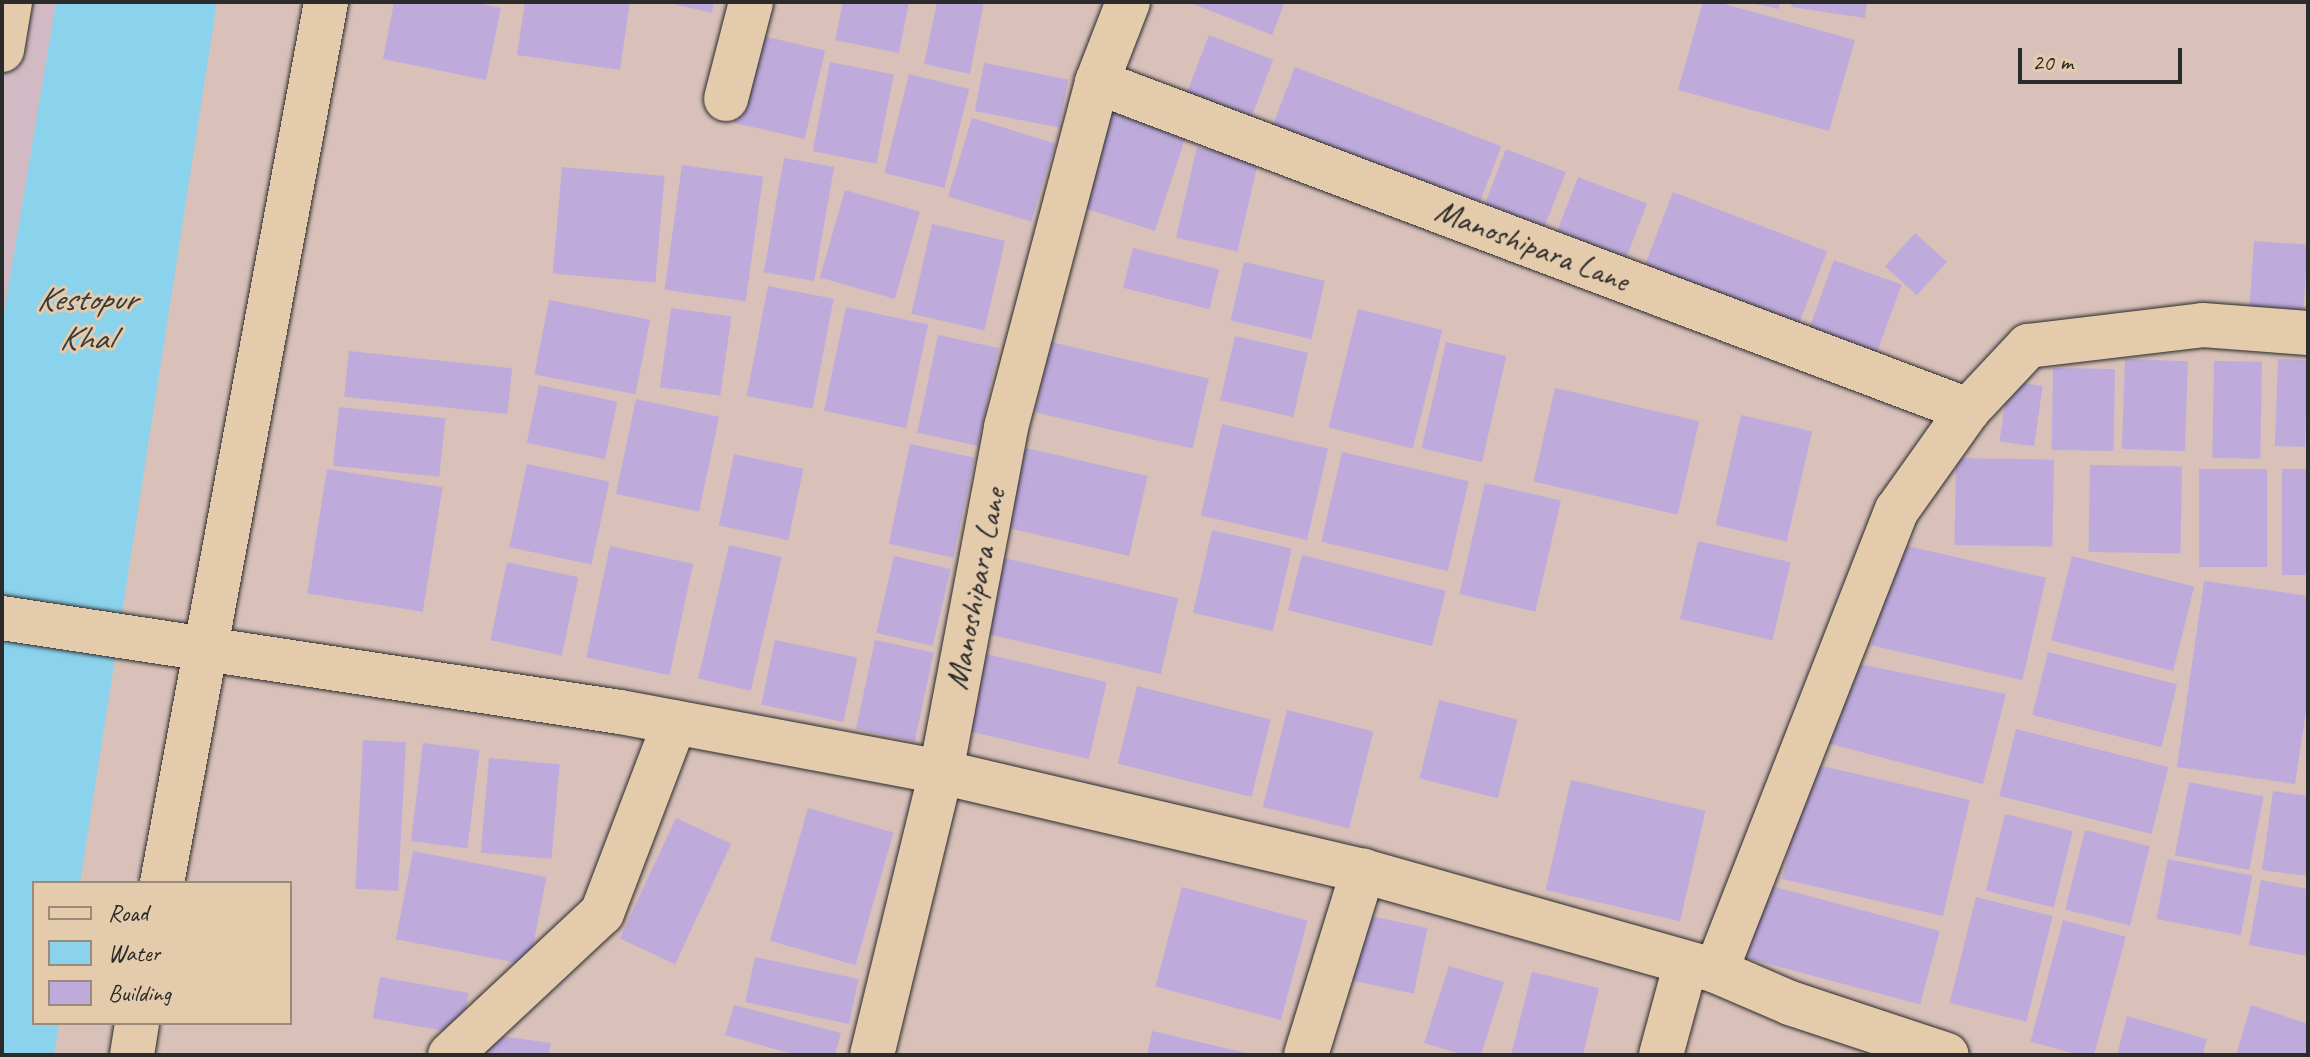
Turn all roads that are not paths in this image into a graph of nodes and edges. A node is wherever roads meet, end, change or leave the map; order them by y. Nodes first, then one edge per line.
1 (10, 2) edge
2 (326, 2) edge
3 (751, 2) edge
4 (1128, 2) edge
5 (2, 50) edge
6 (1097, 82) junction
7 (726, 99) dead end
8 (2308, 333) edge
9 (1968, 410) junction
10 (2, 618) edge
11 (204, 649) junction
12 (675, 722) junction
13 (941, 772) junction
14 (1363, 871) junction
15 (162, 881) edge
16 (1701, 967) junction
17 (137, 1025) edge
18 (132, 1055) edge
19 (450, 1055) edge
20 (872, 1055) edge
21 (1306, 1055) edge
22 (1661, 1055) edge
23 (1947, 1055) edge

1 - 5 street
2 - 11 street
3 - 7 street
4 - 6 street, Manoshipara Lane
6 - 9 street, Manoshipara Lane
6 - 13 street, Manoshipara Lane
8 - 9 street
9 - 16 street
10 - 11 street
11 - 12 street
11 - 15 street
12 - 13 street
12 - 19 street
13 - 14 street
13 - 20 street, Manoshipara Lane
14 - 16 street
14 - 21 street
16 - 22 street
16 - 23 street
17 - 18 street

